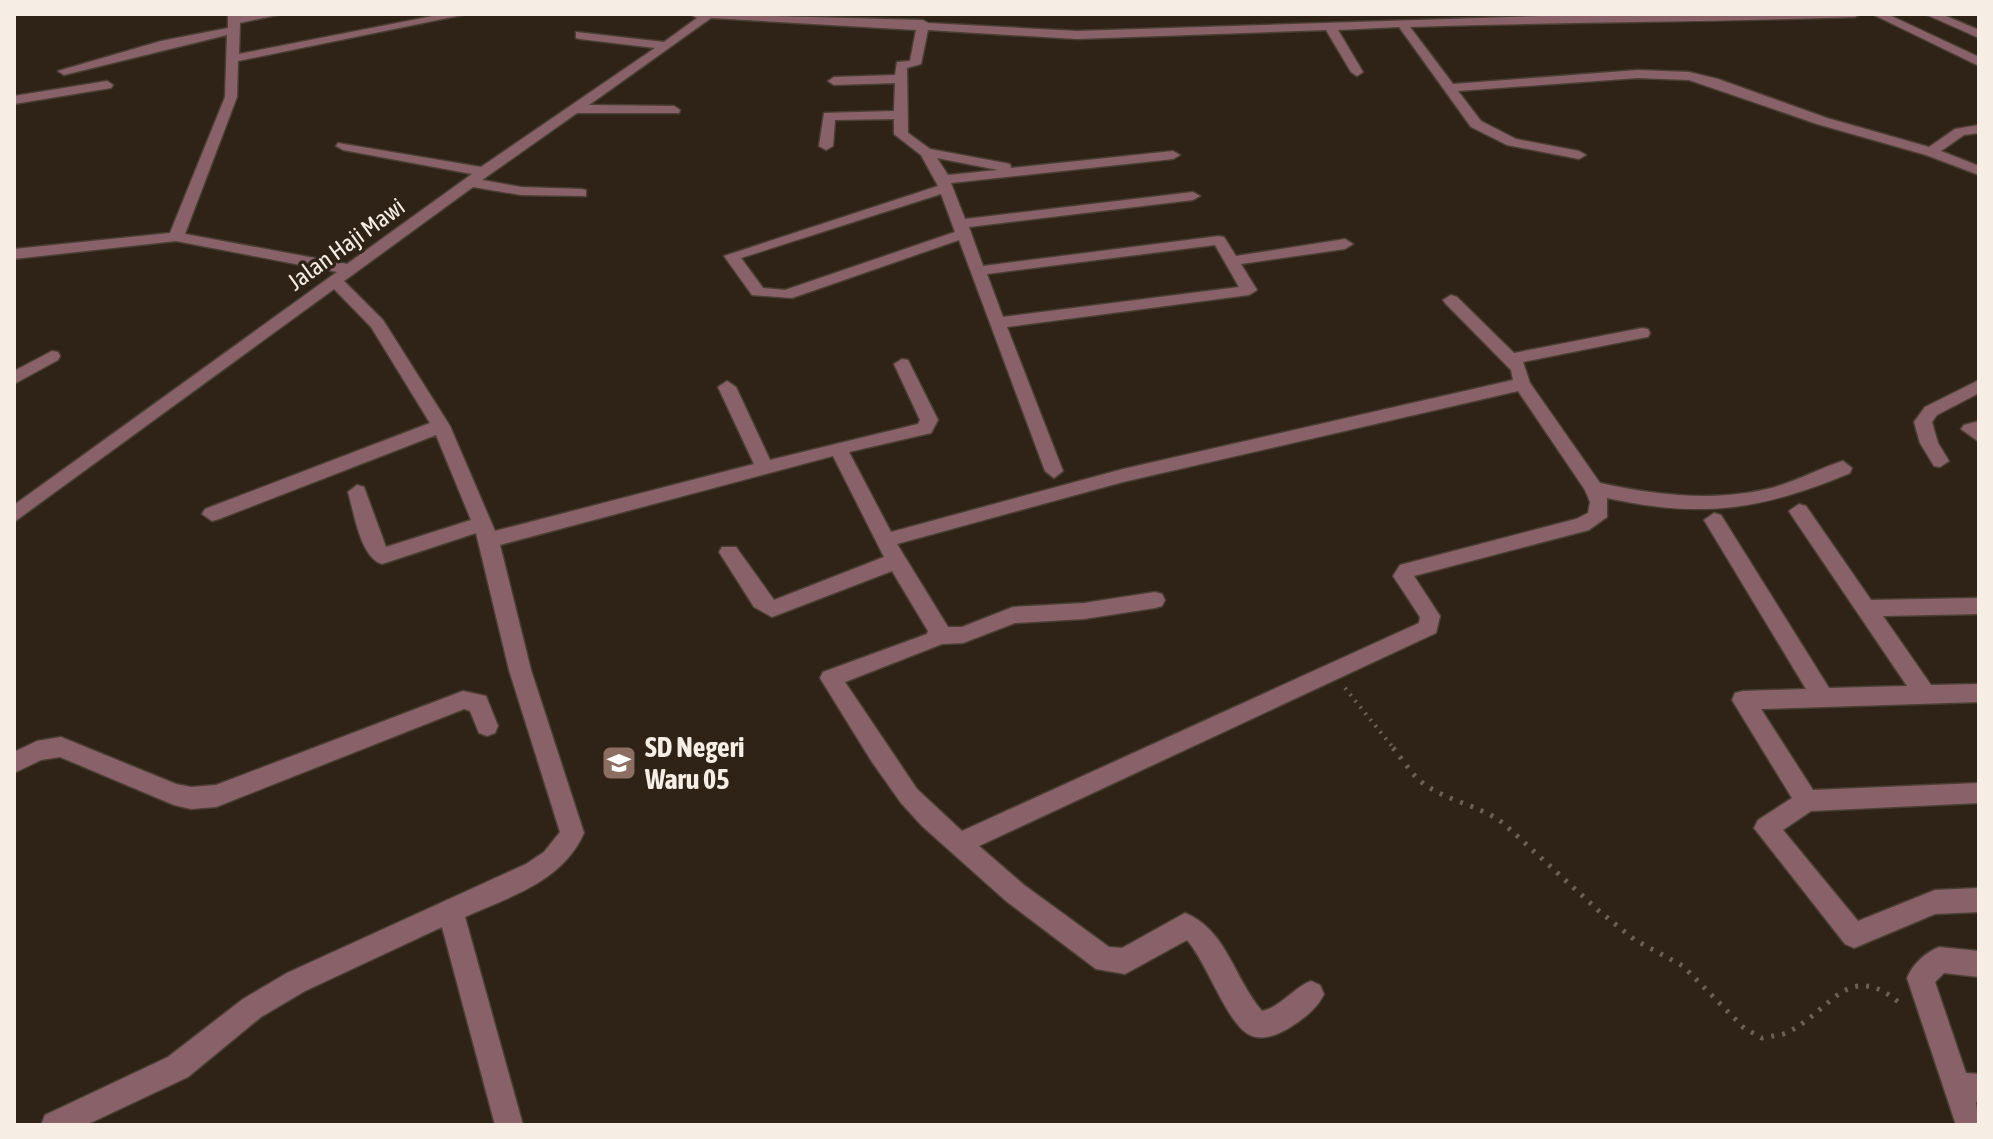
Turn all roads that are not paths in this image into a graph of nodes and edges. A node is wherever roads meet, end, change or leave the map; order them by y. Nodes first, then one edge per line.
1 (276, 14) edge
2 (461, 14) edge
3 (696, 14) edge
4 (708, 14) edge
5 (1855, 14) edge
6 (1878, 14) edge
7 (1963, 14) edge
8 (1610, 16) edge
9 (1937, 16) edge
10 (234, 21) edge
11 (1334, 22) edge
12 (923, 24) junction
13 (1402, 24) junction
14 (1979, 34) edge
15 (580, 35) dead end
16 (668, 46) junction
17 (232, 59) junction
18 (1979, 62) edge
19 (915, 64) junction
20 (64, 71) dead end
21 (1357, 72) dead end
22 (901, 79) junction
23 (834, 81) dead end
24 (107, 85) dead end
25 (1448, 88) junction
26 (14, 100) edge
27 (572, 109) junction
28 (674, 110) dead end
29 (908, 120) junction
30 (1979, 129) edge
31 (343, 146) dead end
32 (826, 146) dead end
33 (926, 152) junction
34 (1931, 152) junction
35 (1173, 155) dead end
36 (1579, 155) dead end
37 (1051, 168) junction
38 (1979, 171) edge
39 (477, 177) junction
40 (944, 184) junction
41 (581, 193) dead end
42 (1193, 196) dead end
43 (961, 229) junction
44 (176, 237) junction
45 (1345, 244) dead end
46 (14, 254) edge
47 (1232, 261) junction
48 (977, 271) junction
49 (345, 276) junction
50 (1451, 300) dead end
51 (997, 323) junction
52 (1642, 333) dead end
53 (52, 356) dead end
54 (1510, 359) junction
55 (902, 364) dead end
56 (14, 378) edge
57 (1522, 384) junction
58 (1979, 386) edge
59 (727, 387) dead end
60 (441, 426) junction
61 (1979, 427) edge
62 (1979, 436) edge
63 (839, 450) junction
64 (1940, 461) dead end
65 (765, 468) junction
66 (1843, 468) dead end
67 (1054, 471) dead end
68 (1594, 488) junction
69 (357, 492) dead end
70 (1799, 511) dead end
71 (212, 514) dead end
72 (14, 515) edge
73 (1714, 520) dead end
74 (486, 532) junction
75 (887, 540) junction
76 (729, 552) dead end
77 (896, 561) junction
78 (1155, 600) dead end
79 (1979, 606) edge
80 (1866, 608) junction
81 (937, 636) junction
82 (1979, 693) edge
83 (1925, 694) junction
84 (1823, 698) junction
85 (487, 726) dead end
86 (14, 763) edge
87 (1979, 793) edge
88 (1807, 801) junction
89 (958, 844) junction
90 (1979, 900) edge
91 (450, 909) junction
92 (1979, 964) edge
93 (1311, 994) dead end
94 (1968, 1087) edge
95 (55, 1125) edge
96 (509, 1125) edge
97 (1970, 1125) edge

1 - 10 street
2 - 17 street
3 - 4 street
4 - 12 street
4 - 16 street, Jalan Haji Mawi
5 - 8 street
6 - 18 street
7 - 9 street
8 - 13 street
9 - 14 street
10 - 17 street
10 - 20 street
11 - 12 street
11 - 13 street
11 - 21 street
12 - 19 street
13 - 25 street
15 - 16 street
16 - 27 street, Jalan Haji Mawi
17 - 44 street
19 - 22 street
19 - 29 street
22 - 23 street
22 - 29 street
24 - 26 street
25 - 34 street
25 - 36 street
27 - 28 street
27 - 39 street, Jalan Haji Mawi
29 - 32 street
29 - 33 street
30 - 34 street
31 - 39 street
33 - 37 street
33 - 40 street
34 - 38 street
35 - 37 street
37 - 40 street
39 - 41 street
39 - 49 street, Jalan Haji Mawi
40 - 43 street
40 - 43 street
42 - 43 street
43 - 48 street
44 - 46 street
44 - 49 street
45 - 47 street
47 - 48 street
47 - 51 street
48 - 51 street
49 - 60 street
49 - 72 street, Jalan Haji Mawi
50 - 54 street
51 - 67 street
52 - 54 street
53 - 56 street
54 - 57 street
55 - 63 street
57 - 68 street
57 - 75 street
58 - 64 street
59 - 65 street
60 - 71 street
60 - 74 street
61 - 62 street
63 - 65 street
63 - 75 street
65 - 74 street
66 - 68 street
68 - 89 street
69 - 74 street
70 - 80 street
73 - 84 street
74 - 91 street
75 - 77 street
76 - 77 street
77 - 81 street
78 - 81 street
79 - 80 street
80 - 83 street
81 - 89 street
82 - 83 street
83 - 84 street
84 - 88 street
85 - 86 street
87 - 88 street
88 - 90 street
89 - 93 street
91 - 95 street
91 - 96 street
92 - 94 street
94 - 97 street

